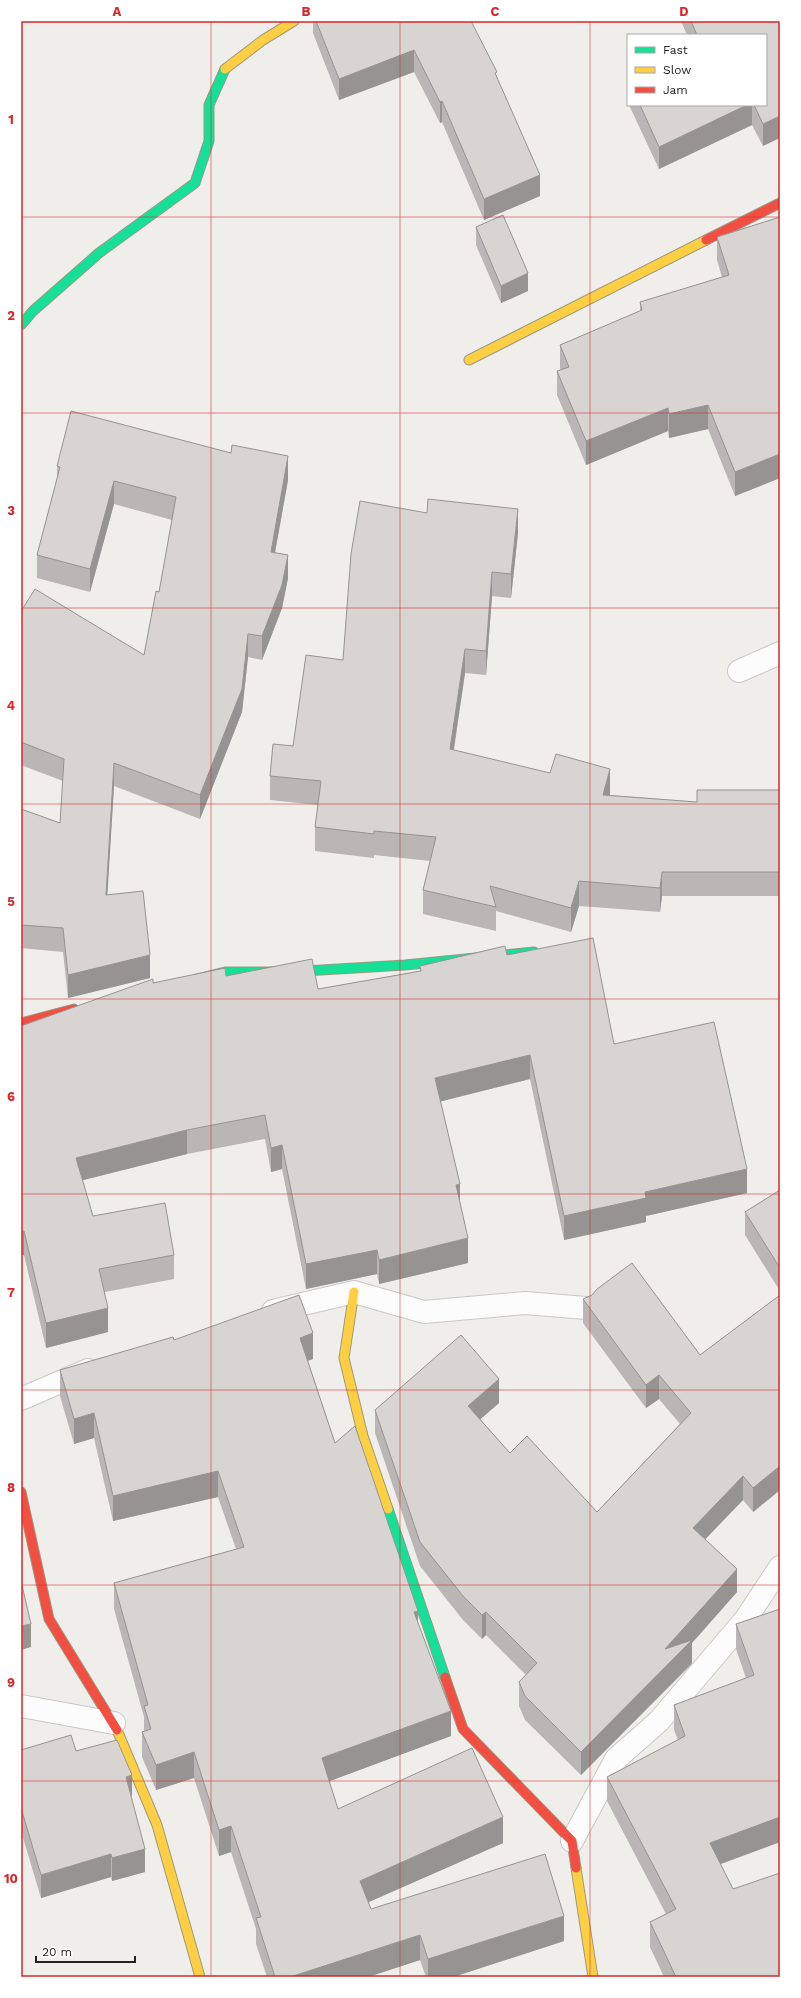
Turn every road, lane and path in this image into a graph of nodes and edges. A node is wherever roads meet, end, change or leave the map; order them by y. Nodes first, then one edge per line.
1 (294, 21) edge
2 (780, 203) edge
3 (21, 325) edge
4 (469, 360) dead end
5 (780, 653) edge
6 (739, 671) dead end
7 (534, 952) edge
8 (190, 980) edge
9 (83, 1007) edge
10 (21, 1023) edge
11 (354, 1292) junction
12 (586, 1308) edge
13 (255, 1316) edge
14 (104, 1365) edge
15 (21, 1399) edge
16 (21, 1492) edge
17 (780, 1567) edge
18 (21, 1706) edge
19 (114, 1723) junction
20 (572, 1841) junction
21 (200, 1977) edge
22 (593, 1977) edge

1 - 3 street
2 - 4 street
5 - 6 street
7 - 8 street
9 - 10 street
11 - 12 street
11 - 13 street
11 - 20 street
14 - 15 street
16 - 19 street
17 - 20 street
18 - 19 street
19 - 21 street
20 - 22 street

